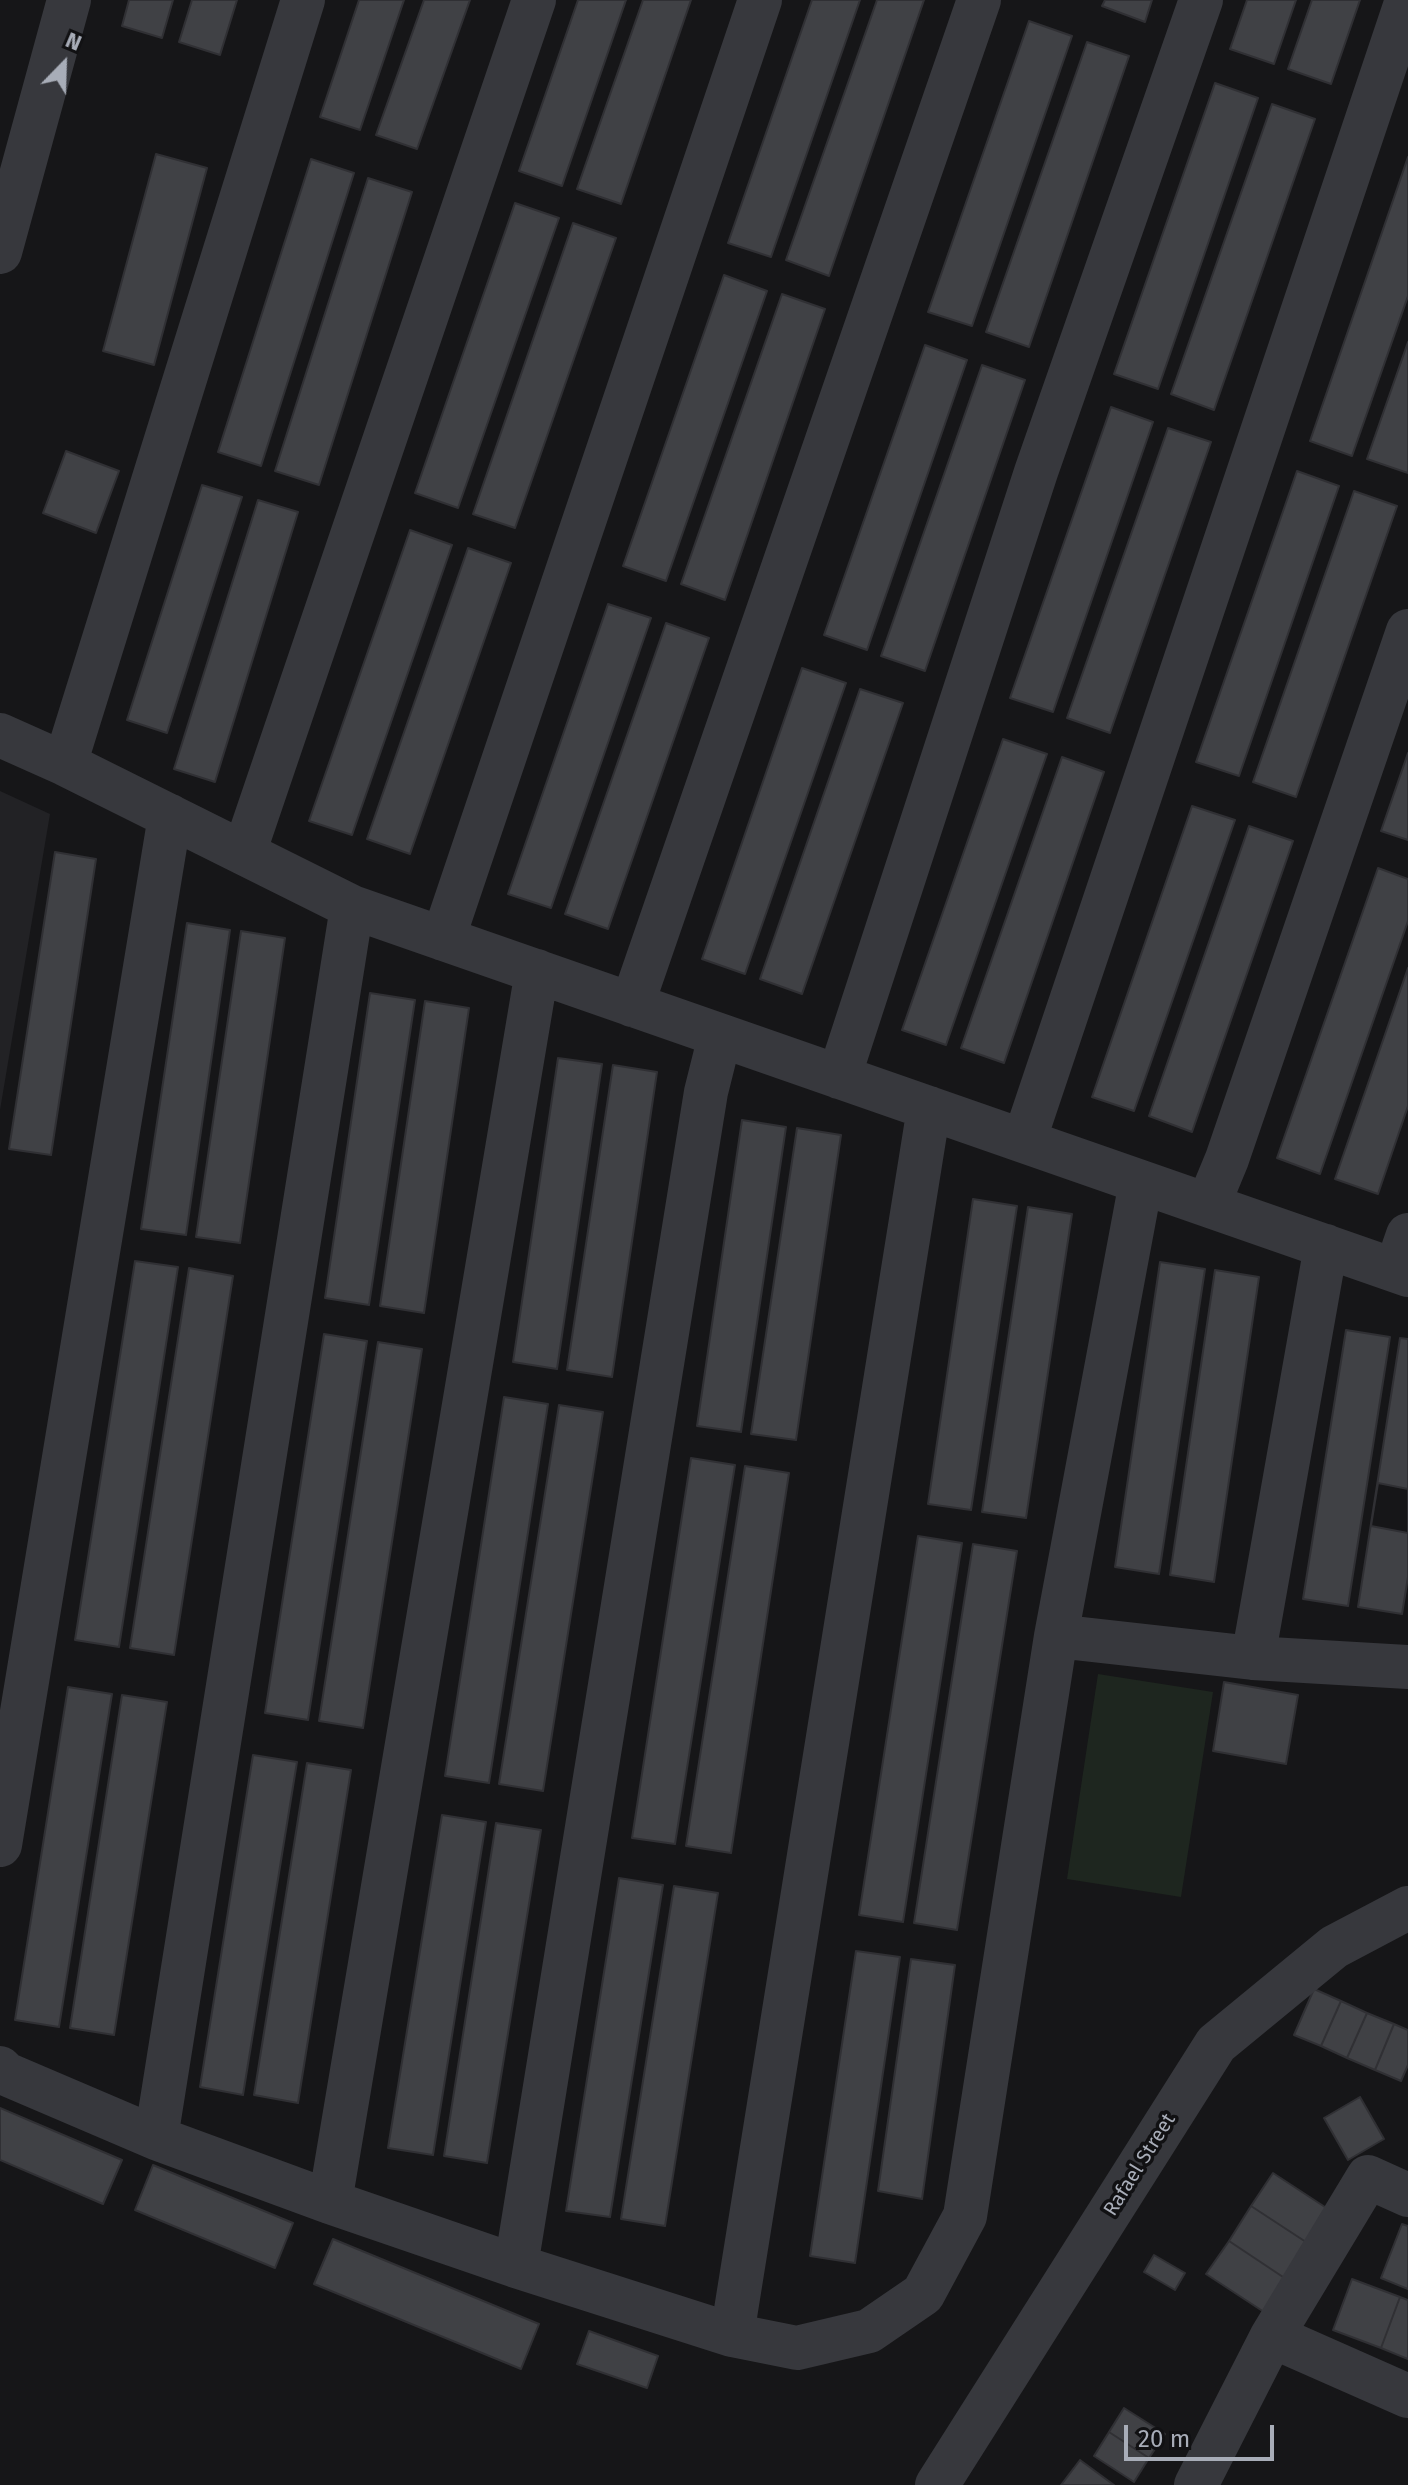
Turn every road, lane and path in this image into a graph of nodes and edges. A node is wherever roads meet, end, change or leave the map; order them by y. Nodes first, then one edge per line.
1 (69, 0) edge
2 (303, 0) edge
3 (534, 0) edge
4 (760, 0) edge
5 (979, 0) edge
6 (1201, 0) edge
7 (1407, 0) edge
8 (0, 252) edge
9 (1408, 631) edge
10 (0, 735) edge
11 (65, 764) junction
12 (170, 816) junction
13 (244, 853) junction
14 (352, 907) junction
15 (443, 939) junction
16 (537, 971) junction
17 (632, 1005) junction
18 (720, 1036) junction
19 (839, 1077) junction
20 (929, 1108) junction
21 (1024, 1141) junction
22 (1141, 1182) junction
23 (1208, 1205) junction
24 (1326, 1246) junction
25 (1404, 1260) edge
26 (1056, 1636) junction
27 (1253, 1658) junction
28 (1408, 1667) edge
29 (0, 1845) edge
30 (1408, 1908) edge
31 (0, 2068) edge
32 (156, 2138) junction
33 (1408, 2195) edge
34 (330, 2202) junction
35 (516, 2266) junction
36 (732, 2335) junction
37 (1272, 2336) junction
38 (1408, 2396) edge
39 (937, 2485) edge
40 (1196, 2485) edge

1 - 8 street
2 - 11 street
3 - 13 street
4 - 15 street
5 - 17 street
6 - 19 street
7 - 21 street
9 - 23 street
10 - 11 street
11 - 12 street
12 - 13 street
12 - 29 street
13 - 14 street
14 - 15 street
14 - 32 street
15 - 16 street
16 - 17 street
16 - 34 street
17 - 18 street
18 - 19 street
18 - 35 street
19 - 20 street
20 - 21 street
20 - 36 street
21 - 22 street
22 - 23 street
22 - 26 street
23 - 24 street
24 - 25 street
24 - 27 street
26 - 27 street
26 - 36 street
27 - 28 street
30 - 39 street, Rafael Street
31 - 32 street
32 - 34 street
33 - 37 street
34 - 35 street
35 - 36 street
37 - 38 street
37 - 40 street

